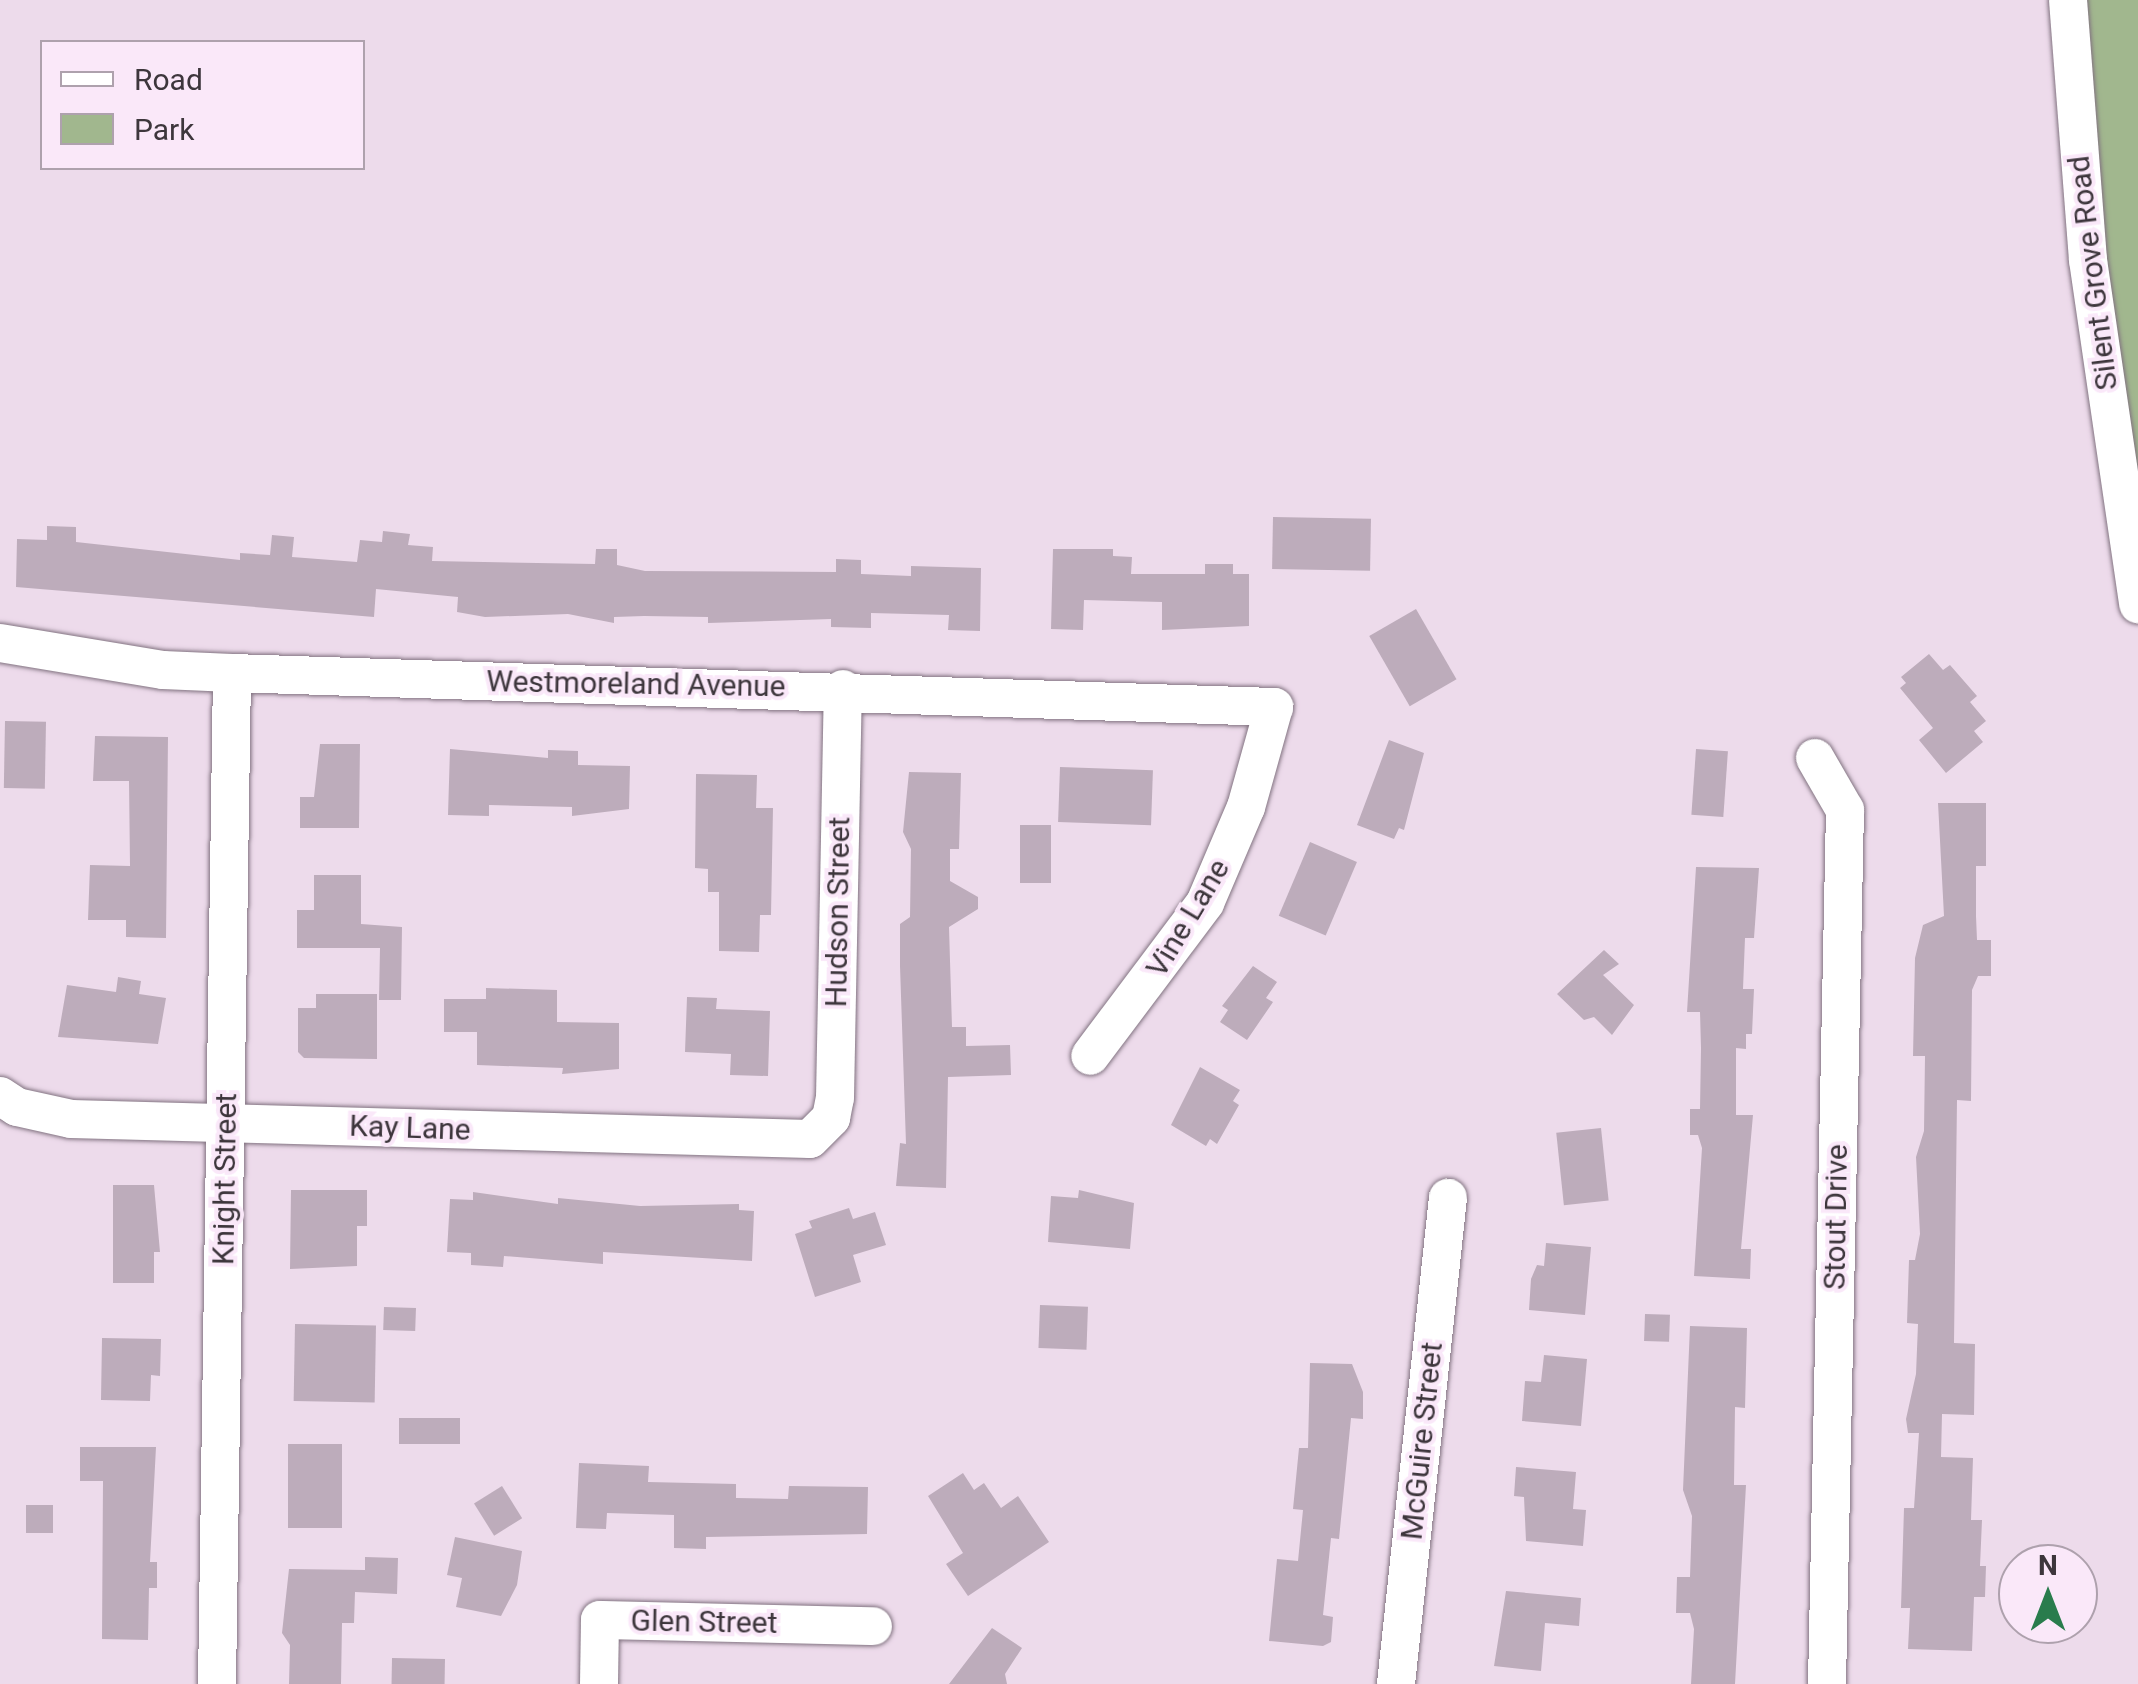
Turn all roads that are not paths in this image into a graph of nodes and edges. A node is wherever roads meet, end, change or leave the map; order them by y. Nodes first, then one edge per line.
1 (2068, 0) edge
2 (2138, 604) edge
3 (0, 643) edge
4 (232, 673) junction
5 (843, 689) junction
6 (1274, 706) joint
7 (1816, 758) dead end
8 (1090, 1056) dead end
9 (0, 1096) edge
10 (226, 1121) junction
11 (822, 1131) joint
12 (1448, 1198) dead end
13 (873, 1626) dead end
14 (217, 1684) edge
15 (598, 1684) edge
16 (1396, 1684) edge
17 (1827, 1684) edge

1 - 2 street, Silent Grove Road
3 - 4 street, Westmoreland Avenue
4 - 5 street, Westmoreland Avenue
4 - 10 street, Knight Street
5 - 6 street, Westmoreland Avenue
5 - 11 street, Hudson Street
6 - 8 street, Vine Lane
7 - 17 street, Stout Drive
9 - 10 street, Kay Lane
10 - 11 street, Kay Lane
10 - 14 street, Knight Street
12 - 16 street, McGuire Street
13 - 15 street, Glen Street

